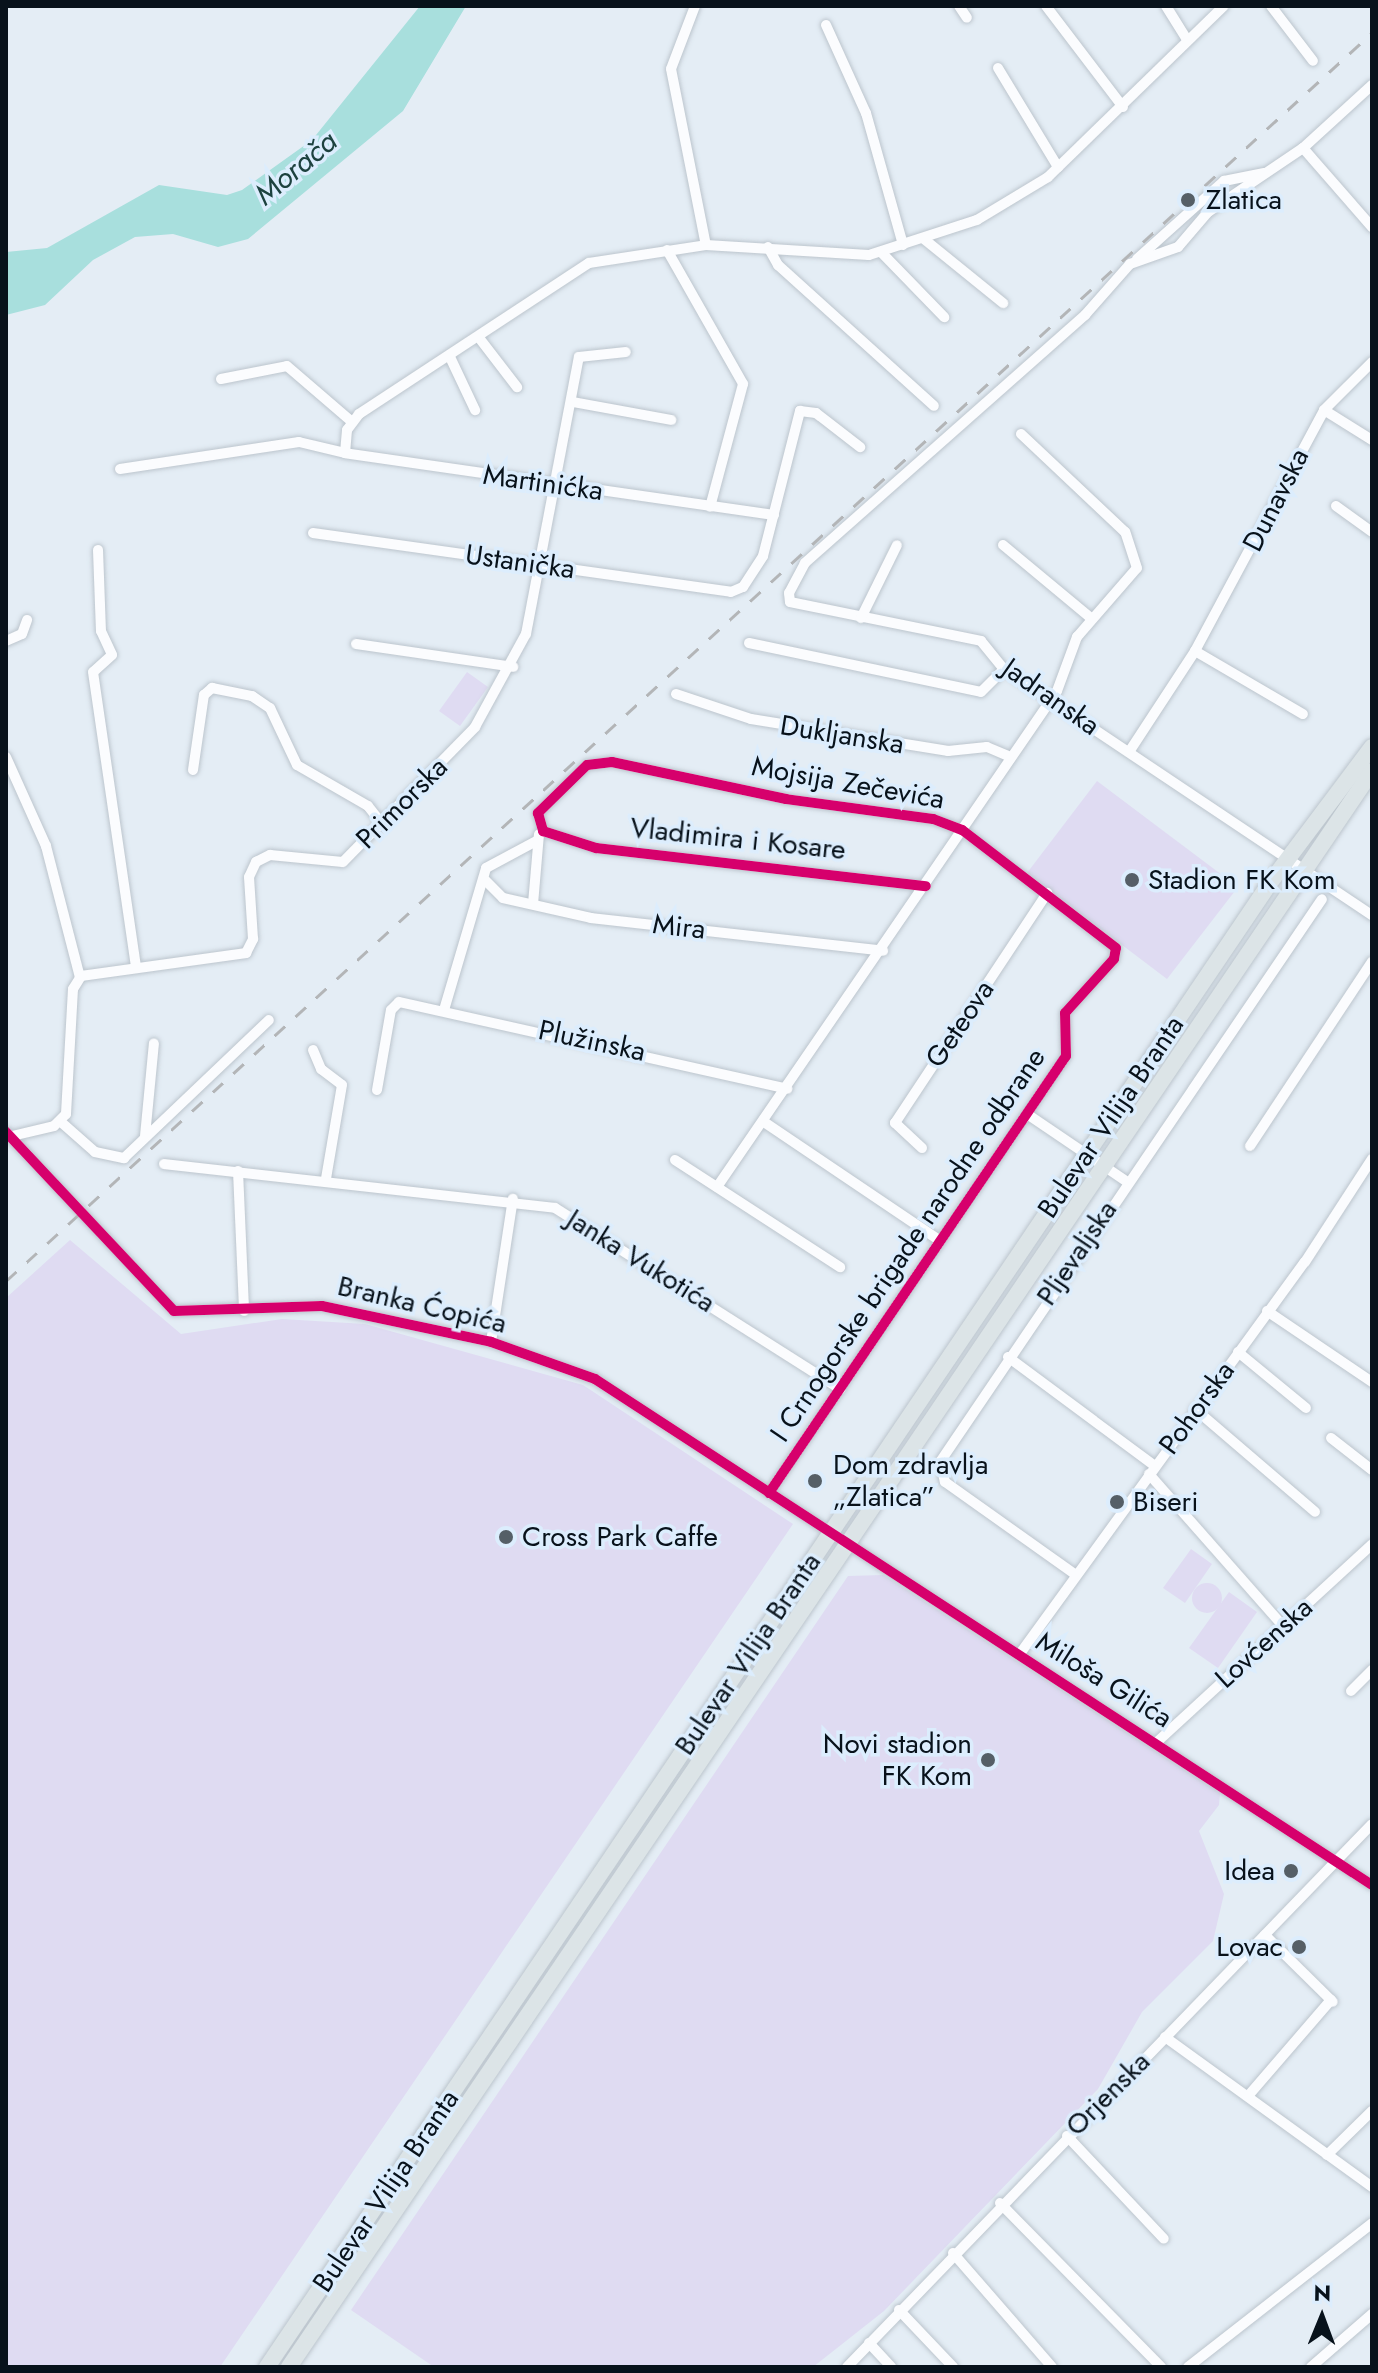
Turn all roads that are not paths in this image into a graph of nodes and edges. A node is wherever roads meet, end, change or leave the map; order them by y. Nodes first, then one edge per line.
1 (695, 6) edge
2 (959, 6) edge
3 (1046, 6) edge
4 (1166, 6) edge
5 (1224, 6) edge
6 (1271, 6) edge
7 (967, 18) dead end
8 (826, 25) dead end
9 (1187, 39) junction
10 (1313, 61) dead end
11 (998, 68) dead end
12 (1372, 85) edge
13 (1123, 107) junction
14 (1303, 148) junction
15 (1058, 167) junction
16 (1264, 173) junction
17 (1372, 227) edge
18 (924, 239) junction
19 (706, 245) junction
20 (903, 245) junction
21 (768, 247) junction
22 (667, 250) junction
23 (881, 252) junction
24 (1137, 259) junction
25 (1003, 303) dead end
26 (944, 317) dead end
27 (480, 339) junction
28 (626, 352) dead end
29 (450, 357) junction
30 (1372, 362) edge
31 (221, 379) dead end
32 (517, 387) dead end
33 (573, 402) junction
34 (934, 406) dead end
35 (475, 410) dead end
36 (1324, 410) junction
37 (671, 420) dead end
38 (351, 421) junction
39 (1021, 434) dead end
40 (1372, 440) edge
41 (860, 447) dead end
42 (345, 453) junction
43 (120, 469) dead end
44 (555, 485) junction
45 (1336, 506) dead end
46 (710, 507) junction
47 (774, 515) junction
48 (1372, 532) edge
49 (313, 533) dead end
50 (897, 545) dead end
51 (1003, 545) dead end
52 (98, 550) dead end
53 (541, 565) junction
54 (861, 618) junction
55 (1091, 618) junction
56 (27, 620) dead end
57 (6, 641) edge
58 (749, 643) dead end
59 (356, 644) dead end
60 (1195, 651) junction
61 (513, 667) junction
62 (1004, 669) junction
63 (676, 694) dead end
64 (1051, 699) junction
65 (1303, 714) dead end
66 (1372, 747) edge
67 (1129, 752) junction
68 (6, 757) edge
69 (1011, 757) junction
70 (193, 770) dead end
71 (1372, 771) edge
72 (383, 825) junction
73 (962, 830) junction
74 (542, 834) junction
75 (1295, 863) junction
76 (485, 880) junction
77 (926, 886) junction
78 (1047, 893) junction
79 (1322, 899) dead end
80 (533, 904) junction
81 (1372, 915) edge
82 (1114, 943) joint
83 (883, 951) junction
84 (1372, 962) edge
85 (136, 968) junction
86 (1369, 975) edge
87 (80, 977) junction
88 (444, 1010) junction
89 (269, 1020) dead end
90 (154, 1043) dead end
91 (313, 1050) dead end
92 (787, 1089) junction
93 (377, 1090) dead end
94 (1027, 1114) junction
95 (61, 1122) junction
96 (764, 1122) junction
97 (9, 1134) edge
98 (145, 1136) junction
99 (1250, 1146) dead end
100 (922, 1148) dead end
101 (1086, 1154) junction
102 (1372, 1159) edge
103 (675, 1160) dead end
104 (164, 1164) dead end
105 (1102, 1164) junction
106 (238, 1171) junction
107 (326, 1179) junction
108 (1126, 1181) junction
109 (717, 1187) junction
110 (513, 1199) junction
111 (939, 1240) junction
112 (840, 1267) dead end
113 (244, 1311) junction
114 (1267, 1311) junction
115 (491, 1342) junction
116 (1238, 1352) junction
117 (1008, 1357) junction
118 (1372, 1382) edge
119 (840, 1389) junction
120 (1306, 1408) dead end
121 (1195, 1409) junction
122 (1331, 1438) dead end
123 (1152, 1470) junction
124 (1372, 1470) edge
125 (769, 1493) junction
126 (1315, 1512) dead end
127 (830, 1532) junction
128 (846, 1542) junction
129 (1372, 1544) edge
130 (1076, 1575) junction
131 (1283, 1626) junction
132 (1019, 1655) junction
133 (1372, 1670) edge
134 (1351, 1691) dead end
135 (1157, 1742) junction
136 (1372, 1824) edge
137 (1336, 1858) junction
138 (1372, 1885) edge
139 (1265, 1935) junction
140 (1165, 2037) junction
141 (1248, 2096) junction
142 (1372, 2111) edge
143 (1067, 2136) junction
144 (1327, 2155) junction
145 (1372, 2187) edge
146 (1000, 2203) junction
147 (1372, 2223) edge
148 (1164, 2239) dead end
149 (953, 2253) junction
150 (899, 2310) junction
151 (1372, 2314) edge
152 (869, 2343) junction
153 (267, 2367) edge
154 (289, 2367) edge
155 (847, 2367) edge
156 (891, 2367) edge
157 (953, 2367) edge
158 (1052, 2367) edge
159 (1161, 2367) edge
160 (1188, 2367) edge
161 (1311, 2367) edge

1 - 19 street
2 - 7 street
3 - 13 street
4 - 9 street
5 - 9 street
6 - 10 street
8 - 20 street
9 - 13 street
11 - 15 street
12 - 14 street
13 - 15 street
14 - 16 street
14 - 17 street
15 - 18 street
16 - 24 street
16 - 24 street
18 - 20 street
18 - 25 street
19 - 21 street
19 - 22 street
20 - 23 street
21 - 23 street
21 - 34 street
22 - 27 street
22 - 46 street
23 - 26 street
24 - 54 street, Jadranska
27 - 29 street
27 - 32 street
28 - 33 street, Primorska
29 - 35 street
29 - 38 street
30 - 36 street, Dunavska
31 - 38 street
33 - 37 street
33 - 44 street, Primorska
36 - 40 street
36 - 60 street, Dunavska
38 - 42 street
39 - 55 street
41 - 47 street
42 - 43 street, Martinićka
42 - 44 street, Martinićka
44 - 46 street, Martinićka
44 - 53 street, Primorska
45 - 48 street
46 - 47 street, Martinićka
47 - 53 street, Ustanička
49 - 53 street, Ustanička
50 - 54 street
51 - 55 street
52 - 85 street
53 - 61 street, Primorska
54 - 62 street, Jadranska
55 - 64 street
56 - 57 street
58 - 62 street
59 - 61 street
60 - 65 street
60 - 67 street, Dunavska
61 - 72 street, Primorska
62 - 64 street, Jadranska
63 - 69 street, Dukljanska
64 - 67 street, Jadranska
64 - 69 street
66 - 75 main road, Bulevar Vilija Branta
67 - 75 street, Jadranska
68 - 87 street
69 - 73 street
70 - 72 street
71 - 75 main road, Bulevar Vilija Branta
72 - 85 street, Primorska
73 - 74 street, Mojsija Zečevića
73 - 77 street
73 - 78 street, Mojsija Zečevića
74 - 76 street
74 - 77 street, Vladimira i Kosare
74 - 80 street
75 - 81 street, Jadranska
75 - 101 main road, Bulevar Vilija Branta
75 - 105 main road, Bulevar Vilija Branta
76 - 80 street, Mira
76 - 88 street
77 - 83 street
78 - 82 street, Mojsija Zečevića
78 - 100 street, Geteova
79 - 108 street, Pljevaljska
80 - 83 street, Mira
82 - 94 street, I Crnogorske brigade narodne odbrane
83 - 92 street
84 - 86 street
85 - 87 street, Primorska
86 - 99 street
87 - 95 street
88 - 92 street, Plužinska
88 - 93 street, Plužinska
89 - 98 street
90 - 98 street
91 - 107 street
92 - 96 street
94 - 101 street
94 - 111 street, I Crnogorske brigade narodne odbrane
95 - 97 street
95 - 98 street
96 - 109 street
96 - 111 street
97 - 113 street, Branka Ćopića
101 - 105 street
101 - 127 main road, Bulevar Vilija Branta
102 - 114 street, Pohorska
103 - 109 street
104 - 106 street, Janka Vukotića
105 - 108 street
105 - 128 main road, Bulevar Vilija Branta
106 - 107 street, Janka Vukotića
106 - 113 street
107 - 110 street, Janka Vukotića
108 - 117 street, Pljevaljska
109 - 112 street
110 - 115 street
110 - 119 street, Janka Vukotića
111 - 119 street, I Crnogorske brigade narodne odbrane
113 - 115 street, Branka Ćopića
114 - 116 street, Pohorska
114 - 118 street
115 - 125 street, Branka Ćopića
116 - 120 street
116 - 121 street, Pohorska
117 - 123 street
117 - 130 street, Pljevaljska
119 - 125 street, I Crnogorske brigade narodne odbrane
121 - 123 street, Pohorska
121 - 126 street
122 - 124 street
123 - 130 street, Pohorska
123 - 131 street
125 - 127 street, Branka Ćopića
127 - 128 street, Branka Ćopića
127 - 153 main road, Bulevar Vilija Branta
128 - 132 street, Miloša Gilića
128 - 154 main road, Bulevar Vilija Branta
129 - 131 street, Lovćenska
130 - 132 street, Pohorska
131 - 135 street, Lovćenska
132 - 135 street, Miloša Gilića
133 - 134 street
135 - 137 street, Miloša Gilića
136 - 137 street, Orjenska
137 - 138 street, Miloša Gilića
137 - 139 street, Orjenska
139 - 140 street, Orjenska
139 - 141 street
140 - 141 street
140 - 143 street, Orjenska
141 - 144 street
142 - 144 street
143 - 146 street, Orjenska
143 - 148 street
144 - 145 street
146 - 149 street, Orjenska
146 - 159 street
147 - 160 street
149 - 150 street, Orjenska
149 - 158 street
150 - 152 street, Orjenska
150 - 157 street
151 - 161 street
152 - 155 street, Orjenska
152 - 156 street

